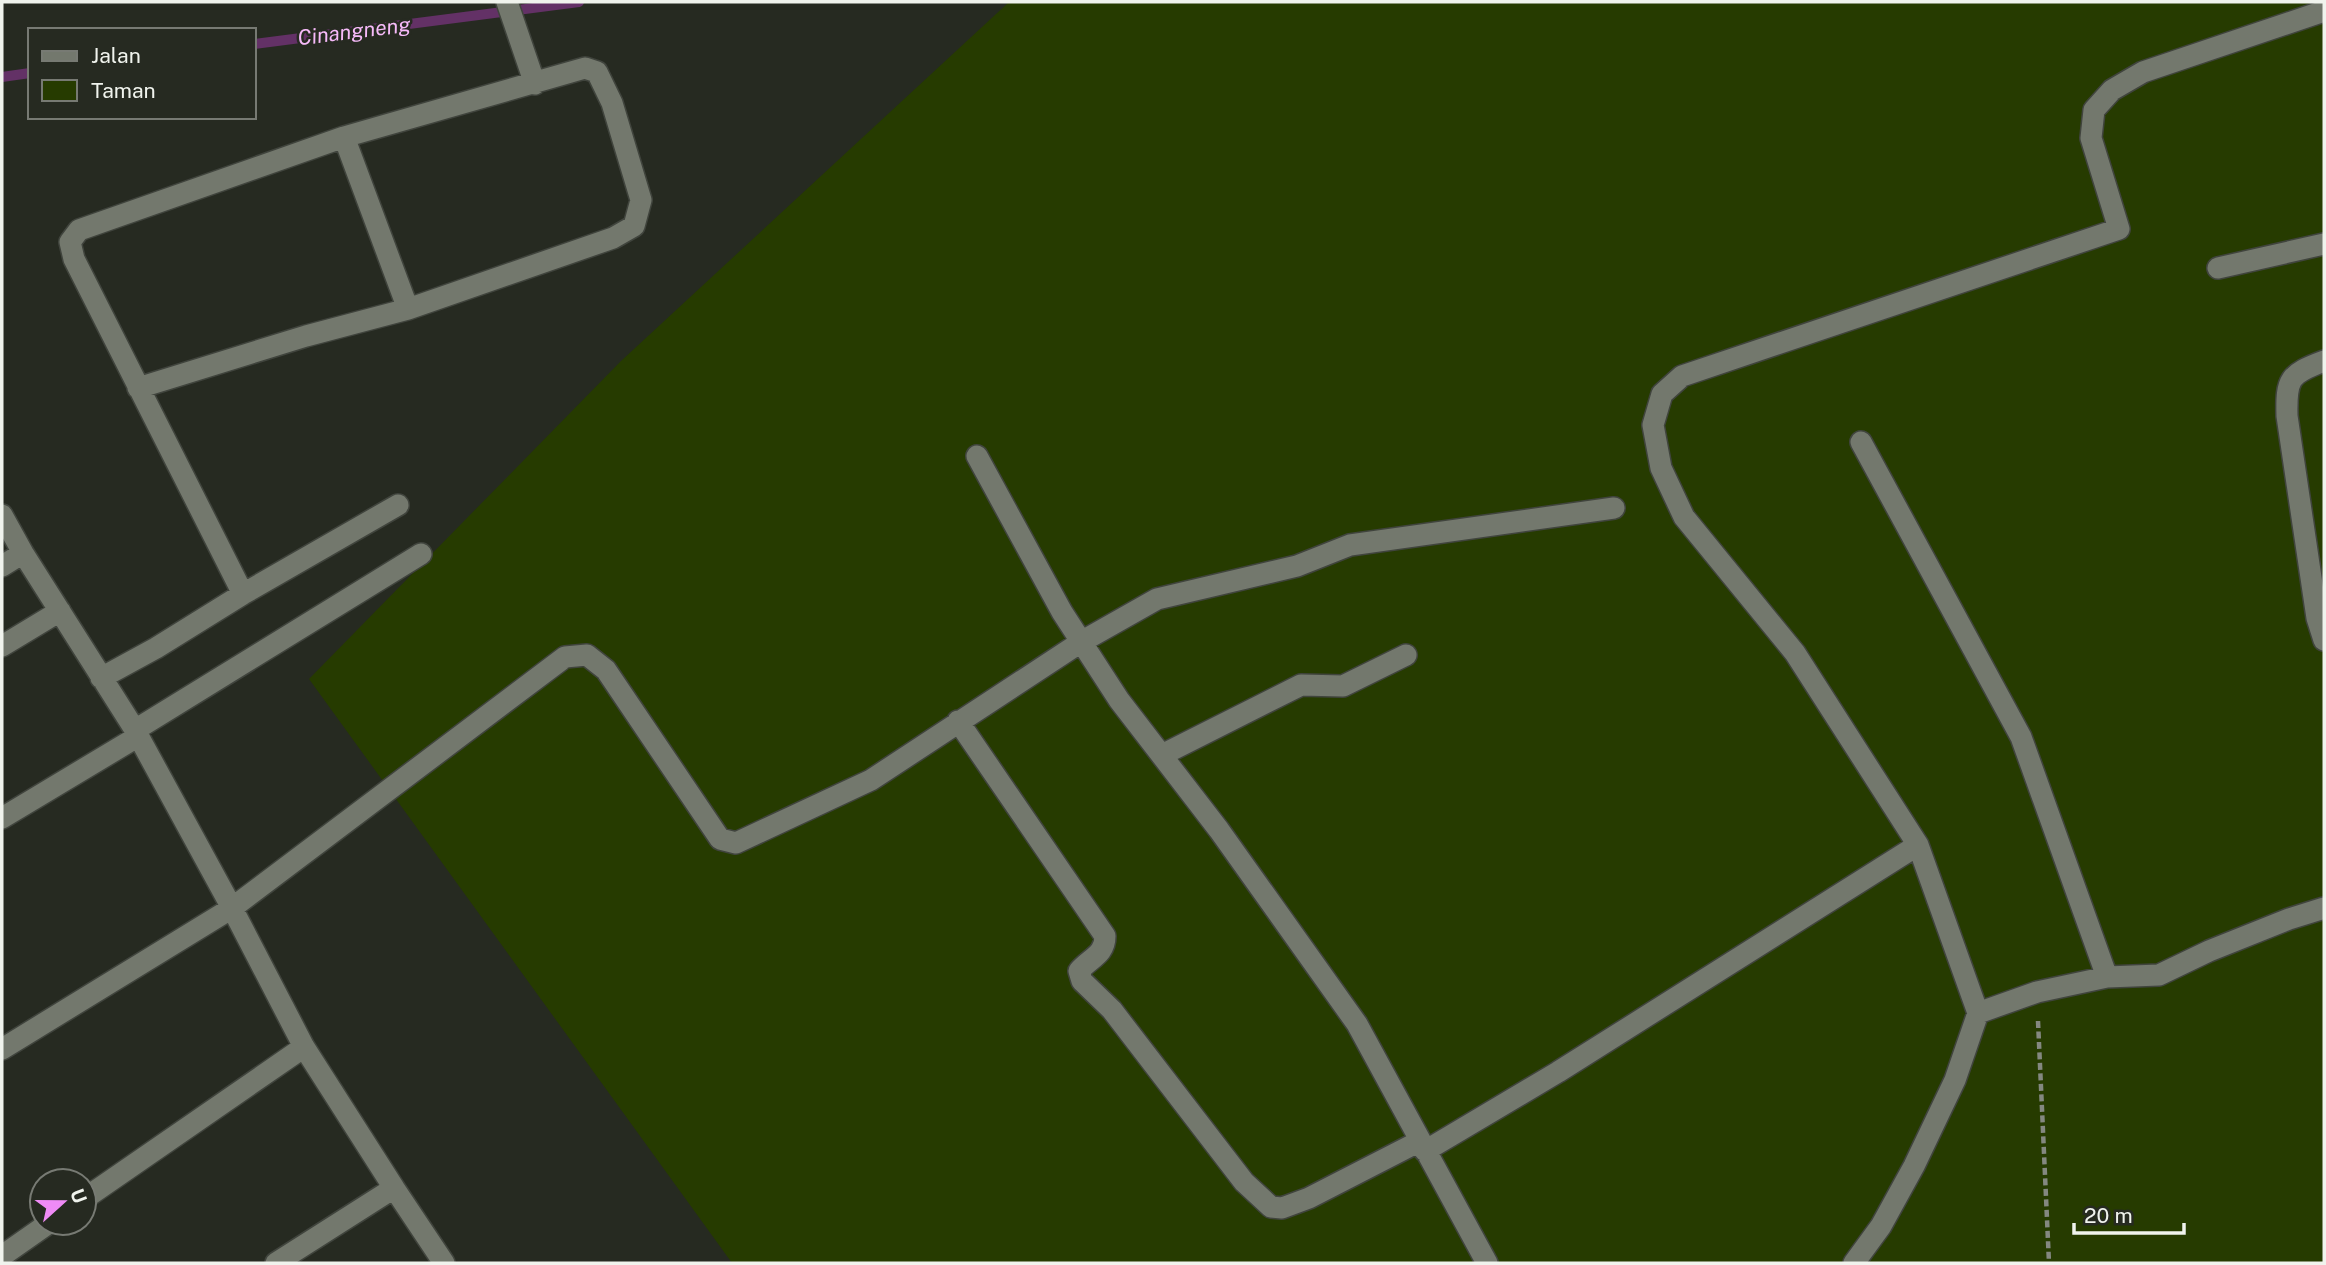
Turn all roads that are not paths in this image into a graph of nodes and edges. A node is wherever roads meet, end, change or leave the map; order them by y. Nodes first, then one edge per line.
1 (507, 2) edge
2 (2324, 11) edge
3 (535, 85) junction
4 (344, 137) junction
5 (2324, 244) edge
6 (2218, 268) dead end
7 (408, 309) junction
8 (2324, 361) edge
9 (138, 388) junction
10 (1861, 442) dead end
11 (977, 456) dead end
12 (398, 505) dead end
13 (1614, 508) dead end
14 (2, 515) edge
15 (23, 553) junction
16 (421, 554) dead end
17 (2, 566) edge
18 (243, 594) junction
19 (60, 611) junction
20 (2324, 640) edge
21 (1081, 642) junction
22 (2, 646) edge
23 (1406, 655) dead end
24 (101, 678) junction
25 (958, 721) junction
26 (136, 734) junction
27 (1162, 755) junction
28 (2, 818) edge
29 (1919, 845) junction
30 (232, 908) junction
31 (2324, 908) edge
32 (2107, 977) junction
33 (1978, 1013) junction
34 (304, 1047) junction
35 (2, 1049) edge
36 (1422, 1146) junction
37 (394, 1188) junction
38 (98, 1189) edge
39 (30, 1237) edge
40 (2, 1256) edge
41 (275, 1263) edge
42 (444, 1263) edge
43 (1487, 1263) edge
44 (1854, 1263) edge

1 - 3 street
2 - 29 street
3 - 4 street
3 - 7 street
4 - 7 street
4 - 9 street
5 - 6 street
7 - 9 street
8 - 20 street
9 - 18 street
10 - 32 street
11 - 21 street
12 - 18 street
13 - 21 street
14 - 15 street
15 - 17 street
15 - 19 street
16 - 26 street
18 - 24 street
19 - 22 street
19 - 24 street
21 - 25 street
21 - 27 street
23 - 27 street
24 - 26 street
25 - 30 street
25 - 36 street
26 - 28 street
26 - 30 street
27 - 36 street
29 - 33 street
29 - 36 street
30 - 34 street
30 - 35 street
31 - 32 street
32 - 33 street
33 - 44 street
34 - 37 street
34 - 38 street
36 - 43 street
37 - 41 street
37 - 42 street
39 - 40 street

